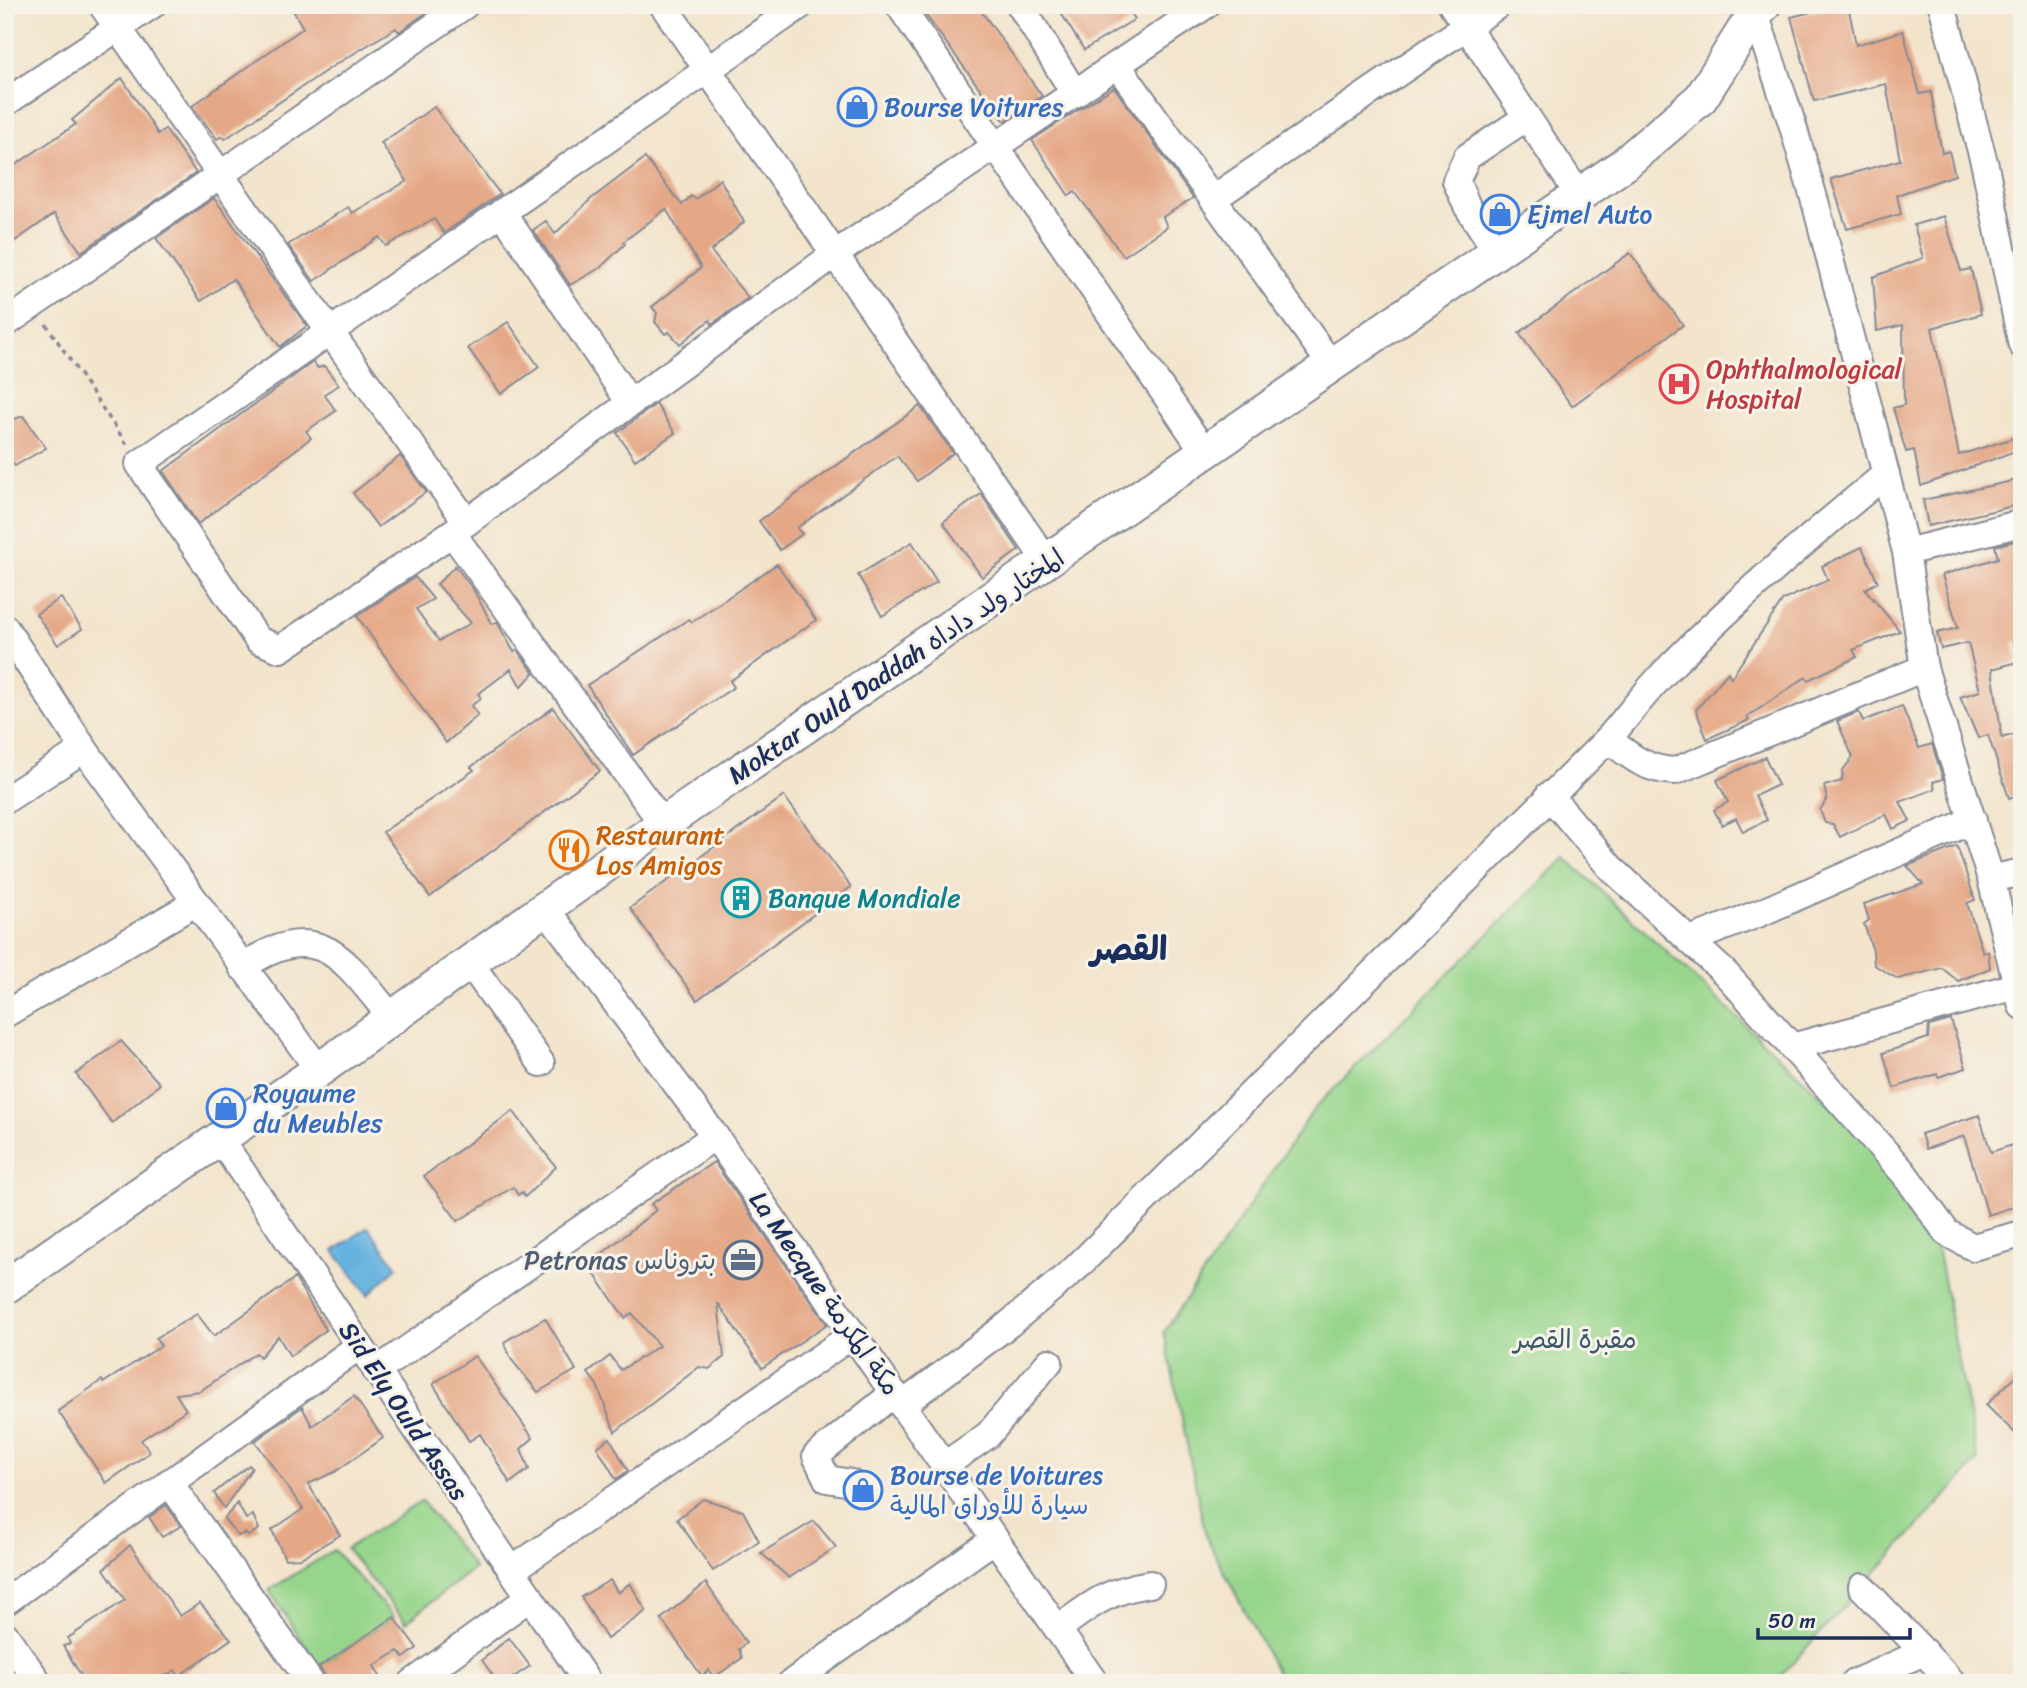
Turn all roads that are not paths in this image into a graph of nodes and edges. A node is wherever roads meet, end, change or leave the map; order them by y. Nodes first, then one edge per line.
1 (102, 5) edge
2 (152, 5) edge
3 (465, 5) edge
4 (663, 5) edge
5 (801, 5) edge
6 (899, 5) edge
7 (1020, 5) edge
8 (1206, 5) edge
9 (1498, 5) edge
10 (1942, 5) edge
11 (1757, 8) edge
12 (1460, 16) edge
13 (118, 28) junction
14 (1118, 66) junction
15 (708, 69) junction
16 (1075, 94) junction
17 (5, 103) edge
18 (1527, 117) junction
19 (996, 146) junction
20 (221, 175) junction
21 (1579, 195) junction
22 (1214, 198) junction
23 (502, 212) junction
24 (1497, 252) junction
25 (835, 254) junction
26 (5, 324) edge
27 (330, 332) junction
28 (2022, 344) edge
29 (1332, 366) junction
30 (631, 403) junction
31 (1206, 454) junction
32 (1886, 474) junction
33 (2022, 523) edge
34 (459, 528) junction
35 (1906, 552) junction
36 (1047, 562) junction
37 (5, 628) edge
38 (15, 666) edge
39 (1924, 668) junction
40 (1608, 738) junction
41 (84, 749) junction
42 (1549, 795) junction
43 (5, 800) edge
44 (1973, 820) junction
45 (663, 824) junction
46 (2022, 872) edge
47 (1991, 879) junction
48 (195, 903) junction
49 (546, 909) junction
50 (1690, 940) junction
51 (470, 963) junction
52 (242, 967) junction
53 (2019, 996) edge
54 (5, 1014) edge
55 (392, 1018) junction
56 (1792, 1047) junction
57 (541, 1063) dead end
58 (319, 1070) junction
59 (715, 1136) junction
60 (220, 1139) junction
61 (2022, 1234) edge
62 (5, 1287) edge
63 (854, 1334) junction
64 (359, 1346) junction
65 (1049, 1362) dead end
66 (376, 1371) junction
67 (898, 1399) junction
68 (945, 1465) junction
69 (169, 1482) junction
70 (851, 1483) dead end
71 (995, 1539) junction
72 (512, 1570) junction
73 (1150, 1584) dead end
74 (1862, 1587) dead end
75 (530, 1597) junction
76 (5, 1602) edge
77 (1058, 1629) junction
78 (5, 1635) edge
79 (1924, 1652) junction
80 (39, 1683) edge
81 (311, 1683) edge
82 (412, 1683) edge
83 (588, 1683) edge
84 (791, 1683) edge
85 (1095, 1683) edge
86 (1854, 1683) edge
87 (1953, 1683) edge

1 - 13 street
2 - 13 street
3 - 20 street
4 - 15 street
5 - 15 street
6 - 19 street
7 - 16 street
8 - 14 street
9 - 12 street
10 - 28 street
11 - 21 main road, Moktar Ould Daddah المختار ولد داداه
11 - 32 street
12 - 18 street
12 - 22 street
13 - 17 street
13 - 20 street
14 - 16 street
14 - 22 street
15 - 23 street
15 - 25 street
16 - 19 street
18 - 21 street
18 - 24 street
19 - 25 street
19 - 31 street
20 - 26 street
20 - 27 street
21 - 24 main road, Moktar Ould Daddah المختار ولد داداه
22 - 29 street
23 - 27 street
23 - 30 street
24 - 29 main road, Moktar Ould Daddah المختار ولد داداه
25 - 30 street
25 - 36 street
27 - 34 street
27 - 34 street
29 - 31 main road, Moktar Ould Daddah المختار ولد داداه
30 - 34 street
31 - 36 main road, Moktar Ould Daddah المختار ولد داداه
32 - 35 street
32 - 40 street
33 - 35 street
34 - 45 street
35 - 39 street
36 - 45 main road, Moktar Ould Daddah المختار ولد داداه
37 - 38 street
38 - 41 street
39 - 40 street
39 - 44 street
40 - 42 street
41 - 43 street
41 - 48 street
42 - 50 street
42 - 67 street
44 - 47 street
44 - 50 street
45 - 49 main road, Moktar Ould Daddah المختار ولد داداه
46 - 47 street
47 - 53 street
48 - 52 street
48 - 54 street
49 - 51 main road, Moktar Ould Daddah المختار ولد داداه
49 - 59 street, La Mecque مكة المكرمة
50 - 56 street
51 - 55 main road, Moktar Ould Daddah المختار ولد داداه
51 - 57 street
52 - 55 street
52 - 58 street
53 - 56 street
55 - 58 main road, Moktar Ould Daddah المختار ولد داداه
56 - 61 street
58 - 60 main road, Moktar Ould Daddah المختار ولد داداه
59 - 63 street, La Mecque مكة المكرمة
59 - 66 street
60 - 62 main road, Moktar Ould Daddah المختار ولد داداه
60 - 64 street, Sid Ely Ould Assas
63 - 67 street, La Mecque مكة المكرمة
63 - 72 street
64 - 66 street, Sid Ely Ould Assas
64 - 69 street
65 - 68 street
66 - 72 street, Sid Ely Ould Assas
67 - 68 street, La Mecque مكة المكرمة
67 - 70 street
68 - 71 street, La Mecque مكة المكرمة
69 - 76 street
69 - 81 street
71 - 77 street, La Mecque مكة المكرمة
71 - 84 street
72 - 75 street, Sid Ely Ould Assas
73 - 77 street
74 - 79 street
75 - 82 street
75 - 83 street, Sid Ely Ould Assas
77 - 85 street, La Mecque مكة المكرمة
78 - 80 street
79 - 86 street
79 - 87 street

